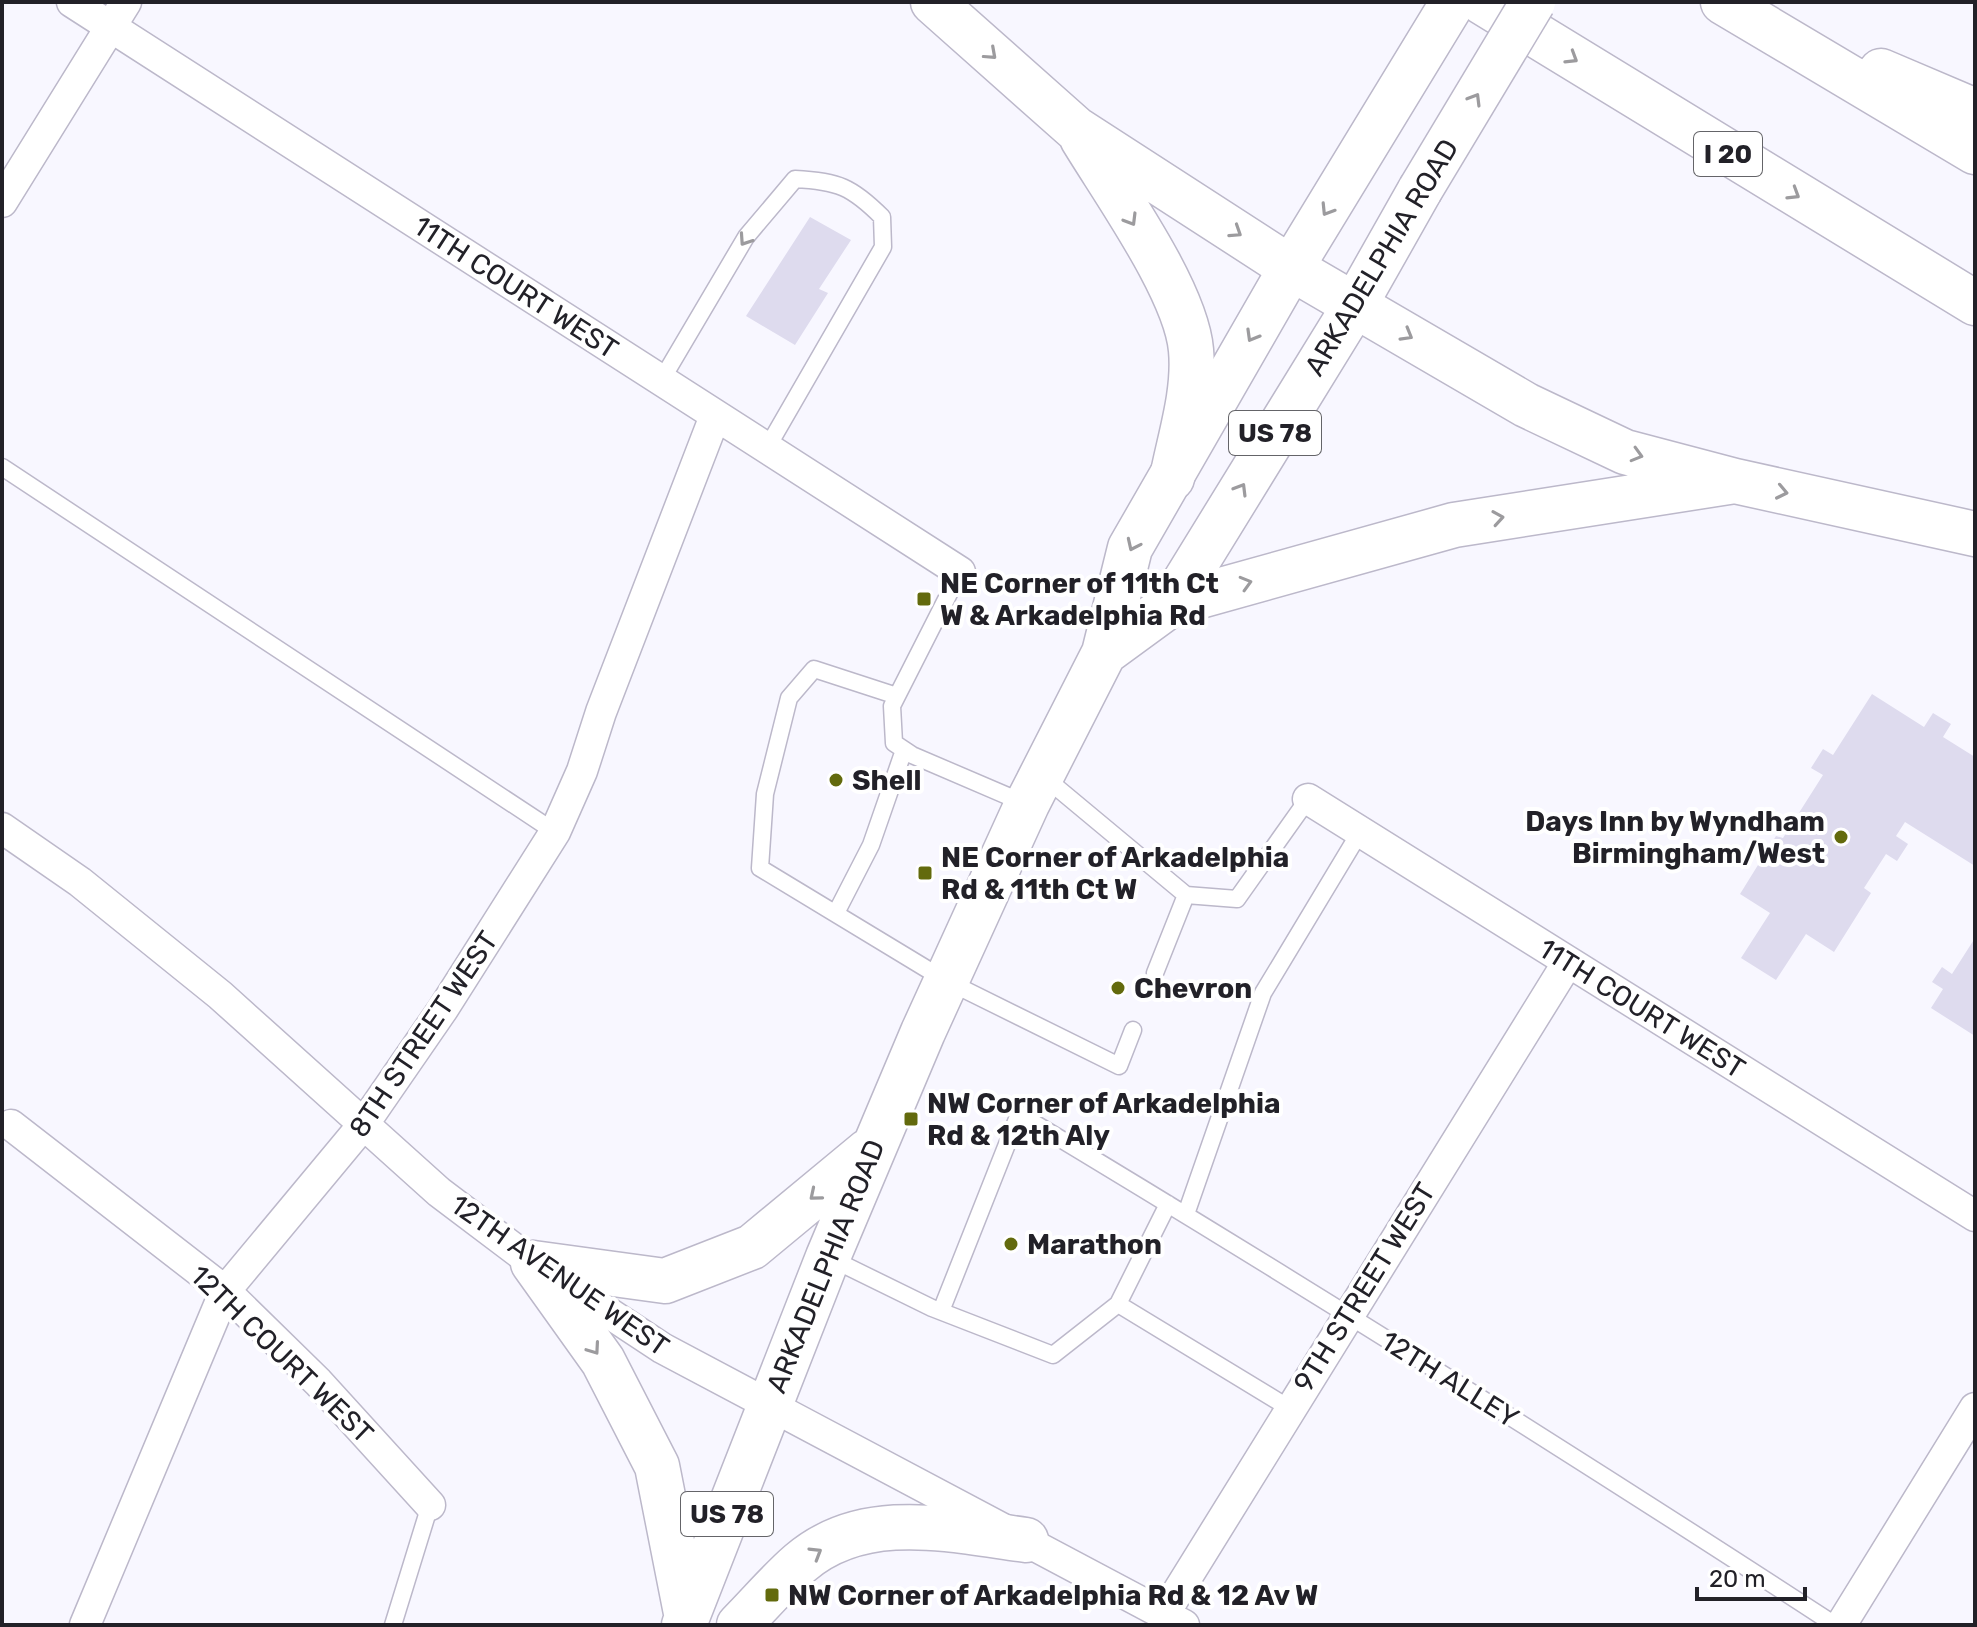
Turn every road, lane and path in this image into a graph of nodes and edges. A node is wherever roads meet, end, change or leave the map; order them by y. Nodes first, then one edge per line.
1 (72, 2) edge
2 (933, 2) edge
3 (1453, 2) edge
4 (1482, 2) edge
5 (1533, 2) edge
6 (1723, 2) edge
7 (119, 14) edge
8 (1768, 30) junction
9 (1975, 111) edge
10 (1076, 129) junction
11 (1975, 152) edge
12 (2, 202) edge
13 (1291, 268) junction
14 (1975, 303) edge
15 (1355, 305) junction
16 (661, 381) junction
17 (715, 416) junction
18 (767, 448) junction
19 (2, 467) edge
20 (1172, 478) junction
21 (1735, 481) junction
22 (1975, 534) edge
23 (960, 572) joint
24 (1171, 604) junction
25 (1104, 653) junction
26 (897, 696) junction
27 (904, 750) junction
28 (1035, 790) junction
29 (1308, 799) joint
30 (2, 828) edge
31 (555, 832) junction
32 (1360, 832) junction
33 (1186, 895) junction
34 (836, 913) junction
35 (1568, 962) junction
36 (1155, 973) dead end
37 (945, 980) junction
38 (1133, 1030) dead end
39 (11, 1125) dead end
40 (363, 1125) junction
41 (875, 1145) junction
42 (1168, 1204) junction
43 (1186, 1214) junction
44 (1975, 1216) edge
45 (828, 1257) junction
46 (533, 1263) junction
47 (225, 1291) junction
48 (1118, 1304) junction
49 (941, 1311) junction
50 (1346, 1315) junction
51 (769, 1403) junction
52 (1289, 1408) junction
53 (1975, 1408) edge
54 (430, 1505) joint
55 (1026, 1540) junction
56 (1174, 1620) edge
57 (686, 1622) edge
58 (85, 1625) edge
59 (393, 1625) edge
60 (739, 1625) edge
61 (1838, 1625) edge

1 - 7 street, 11TH COURT WEST
2 -> 10 main road
3 -> 13 main road, ARKADELPHIA ROAD / US 78
4 -> 14 main road, I 20
15 -> 5 main road, ARKADELPHIA ROAD / US 78, bridge
6 - 8 main road
7 - 12 street
7 - 16 street, 11TH COURT WEST
8 - 9 main road
8 - 11 main road
10 -> 13 main road
10 -> 20 main road
13 - 15 main road
13 -> 20 main road, ARKADELPHIA ROAD / US 78
15 -> 21 main road
24 -> 15 main road, ARKADELPHIA ROAD / US 78
16 - 17 street, 11TH COURT WEST
18 -> 16 lane
17 - 18 street, 11TH COURT WEST
17 - 31 street, 8TH STREET WEST
18 - 23 street, 11TH COURT WEST
19 - 31 lane
20 -> 25 main road, ARKADELPHIA ROAD / US 78
21 -> 22 main road
24 -> 21 main road
23 - 26 lane
24 - 25 main road, ARKADELPHIA ROAD / US 78
25 - 28 main road, ARKADELPHIA ROAD / US 78
26 - 27 lane
26 - 34 lane
27 - 28 lane
27 - 34 lane
28 - 33 lane
28 - 37 main road, ARKADELPHIA ROAD / US 78
29 - 32 street, 11TH COURT WEST
29 - 33 lane
30 - 40 street, 12TH AVENUE WEST
31 - 40 street, 8TH STREET WEST
32 - 35 street, 11TH COURT WEST
32 - 43 lane
33 - 36 lane
34 - 37 lane
35 - 44 street, 11TH COURT WEST
35 - 50 street, 9TH STREET WEST
37 - 38 lane
37 - 41 main road, ARKADELPHIA ROAD / US 78
39 - 47 street, 12TH COURT WEST
40 - 46 street, 12TH AVENUE WEST
40 - 47 street, 8TH STREET WEST
41 - 45 main road, ARKADELPHIA ROAD / US 78
41 -> 46 main road
42 - 43 lane, 12TH ALLEY
42 - 48 lane
42 - 49 lane, 12TH ALLEY
43 - 50 lane, 12TH ALLEY
45 - 49 lane
45 - 51 main road, ARKADELPHIA ROAD / US 78
46 - 51 street, 12TH AVENUE WEST
46 -> 57 main road
47 - 54 street, 12TH COURT WEST
47 - 58 street, 8TH STREET WEST
48 - 49 lane
48 - 52 lane
50 - 52 street, 9TH STREET WEST
50 - 61 lane, 12TH ALLEY
51 - 55 street, 12TH AVENUE WEST
51 - 57 main road, ARKADELPHIA ROAD / US 78
52 - 56 street, 9TH STREET WEST
53 - 61 street
54 - 59 lane
55 - 56 street, 12TH AVENUE WEST
60 -> 55 main road

